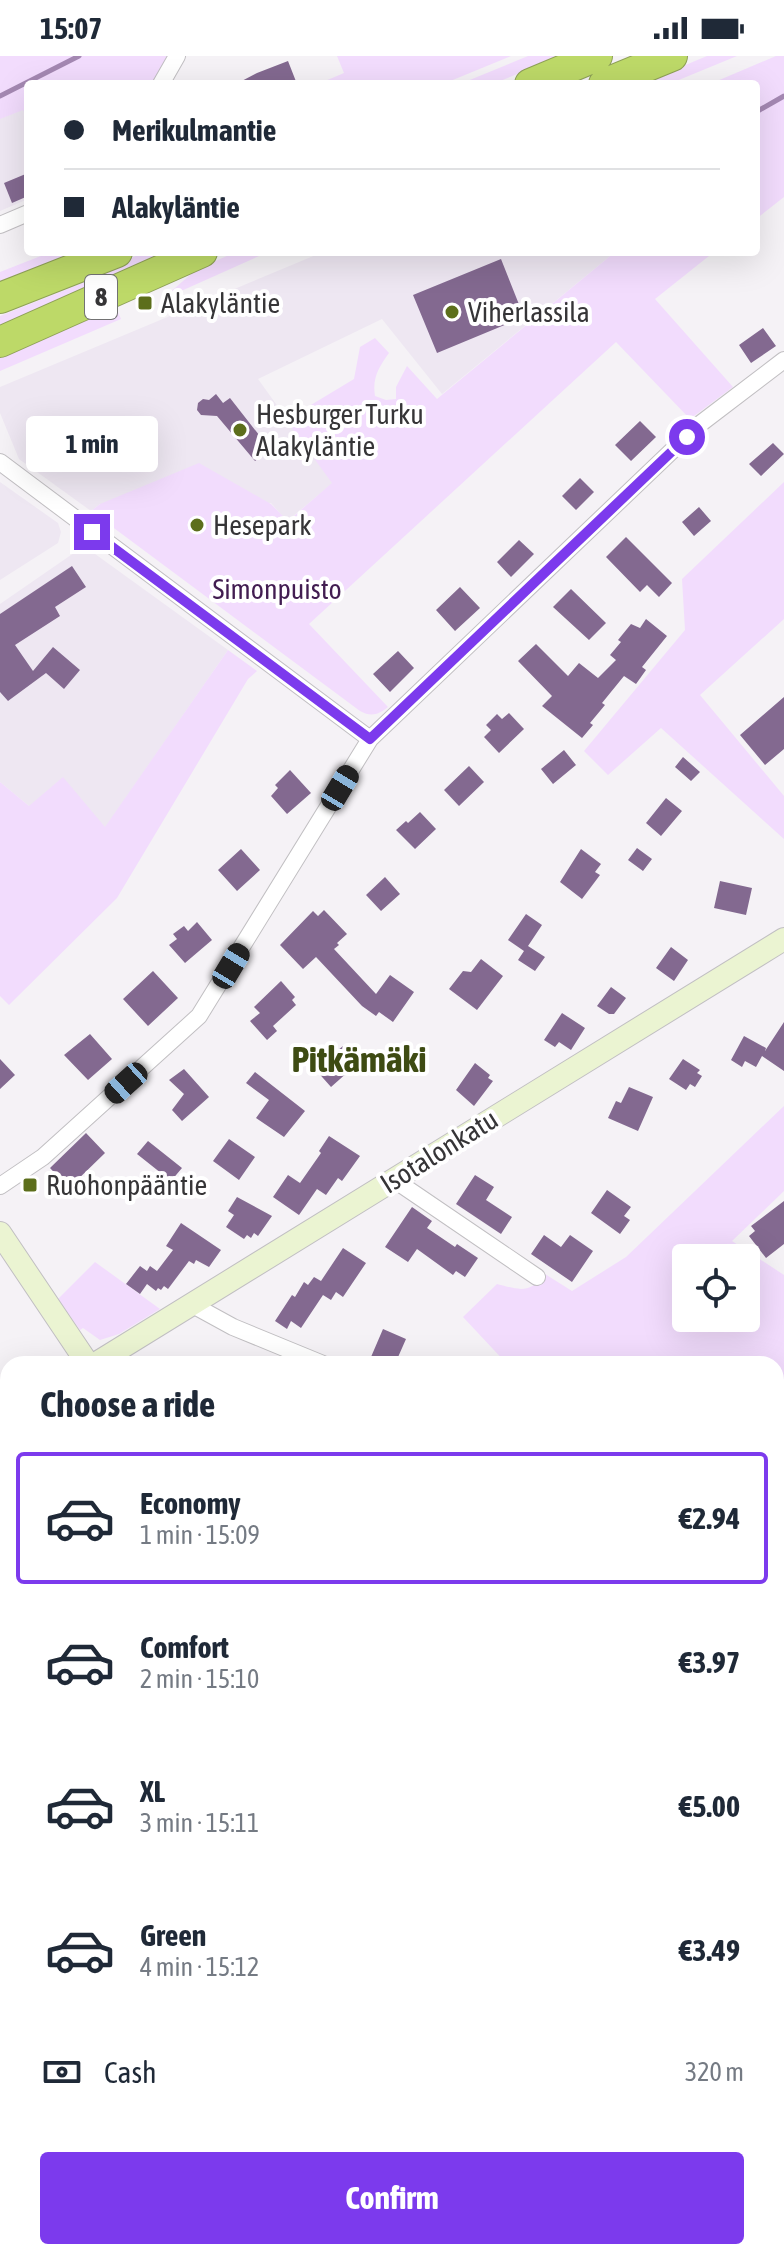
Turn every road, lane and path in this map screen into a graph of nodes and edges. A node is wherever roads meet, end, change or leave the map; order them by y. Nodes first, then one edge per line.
1 (177, 56) edge
2 (597, 56) edge
3 (672, 56) edge
4 (163, 80) edge
5 (540, 80) edge
6 (614, 80) edge
7 (24, 215) edge
8 (0, 225) edge
9 (107, 256) edge
10 (193, 256) edge
11 (0, 298) edge
12 (0, 342) edge
13 (784, 360) edge
14 (0, 462) edge
15 (370, 739) junction
16 (784, 939) edge
17 (393, 1179) junction
18 (0, 1186) edge
19 (0, 1233) edge
20 (537, 1277) dead end
21 (191, 1304) junction
22 (83, 1356) edge
23 (108, 1356) edge
24 (304, 1356) edge

1 - 4 street
2 - 5 highway
3 - 6 highway
7 - 8 street
9 - 11 highway, 8
10 - 12 highway, 8
13 - 15 street
14 - 15 street
15 - 18 street
16 - 17 street, Isotalonkatu
17 - 20 street
17 - 21 street, Isotalonkatu
19 - 22 street
21 - 23 street, Isotalonkatu
21 - 24 street

